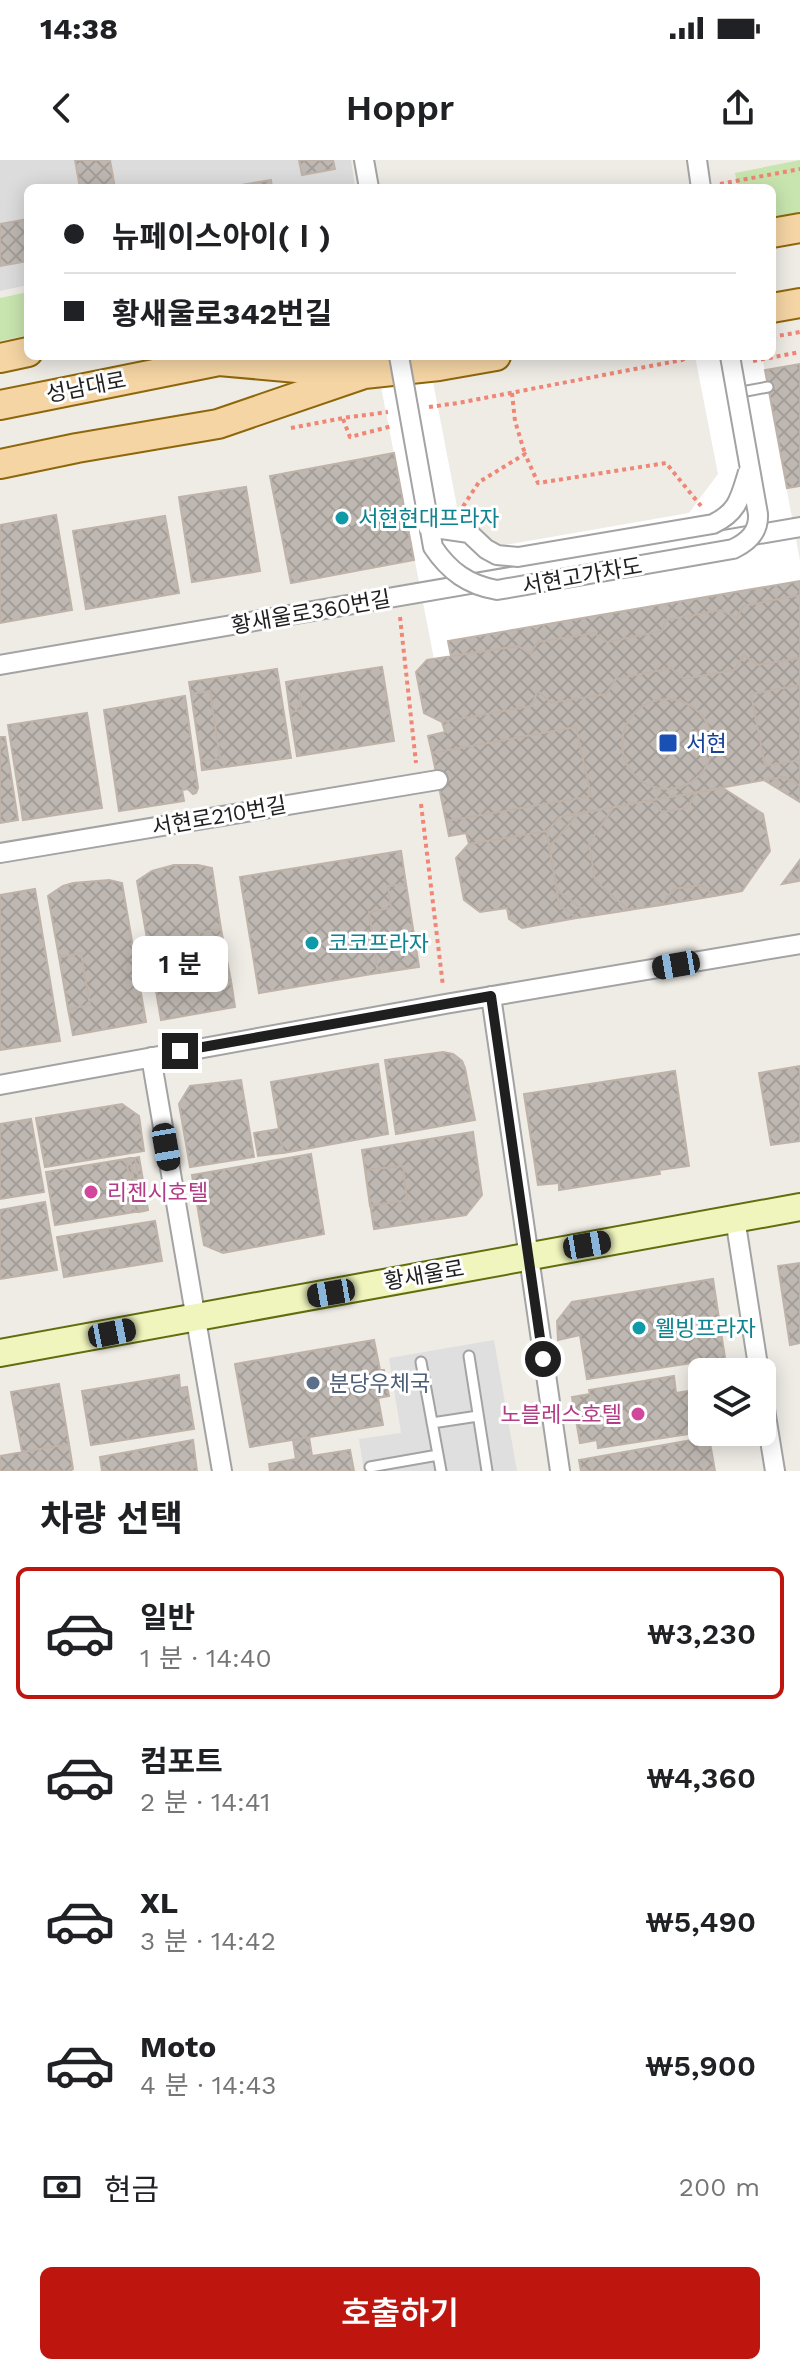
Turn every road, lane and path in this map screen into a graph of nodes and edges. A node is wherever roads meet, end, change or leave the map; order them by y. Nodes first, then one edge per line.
1 (364, 160) edge
2 (697, 160) edge
3 (800, 169) edge
4 (368, 184) edge
5 (709, 184) edge
6 (721, 184) edge
7 (800, 228) edge
8 (776, 232) edge
9 (800, 303) edge
10 (776, 307) edge
11 (800, 332) edge
12 (776, 336) edge
13 (800, 352) edge
14 (24, 353) edge
15 (776, 357) edge
16 (0, 358) edge
17 (220, 360) edge
18 (234, 360) edge
19 (400, 360) edge
20 (473, 360) edge
21 (682, 360) edge
22 (731, 360) edge
23 (758, 360) edge
24 (753, 361) dead end
25 (364, 374) junction
26 (768, 387) dead end
27 (512, 393) junction
28 (736, 393) junction
29 (0, 405) edge
30 (429, 407) dead end
31 (401, 411) dead end
32 (343, 418) junction
33 (394, 426) dead end
34 (284, 430) dead end
35 (525, 454) junction
36 (0, 464) edge
37 (750, 466) junction
38 (702, 507) dead end
39 (465, 523) dead end
40 (428, 527) junction
41 (800, 527) edge
42 (0, 665) edge
43 (438, 780) dead end
44 (0, 853) edge
45 (800, 944) edge
46 (491, 996) junction
47 (151, 1057) junction
48 (0, 1085) edge
49 (800, 1207) edge
50 (735, 1218) junction
51 (528, 1256) junction
52 (196, 1318) junction
53 (0, 1353) edge
54 (469, 1356) dead end
55 (757, 1358) edge
56 (421, 1362) dead end
57 (478, 1416) junction
58 (432, 1423) junction
59 (771, 1446) edge
60 (438, 1455) junction
61 (370, 1467) dead end
62 (222, 1471) edge
63 (441, 1471) edge
64 (487, 1471) edge
65 (560, 1471) edge
66 (775, 1471) edge

1 - 4 street
2 - 5 street
3 - 6 path
7 - 8 main road
9 - 10 main road
11 - 12 path
13 - 15 path
14 - 16 main road
17 - 29 main road, 성남대로
18 - 25 main road, 성남대로
19 - 40 street, 서현고가차도, bridge
20 - 25 main road, 성남대로
21 - 27 path
22 - 28 street, 서현고가차도, bridge
23 - 24 path
25 - 36 main road
26 - 28 lane
27 - 30 path
27 - 35 path
28 - 37 street, 서현고가차도, bridge
31 - 32 path
32 - 33 path
32 - 34 path
35 - 38 path
35 - 39 path
37 - 40 street, bridge
37 - 40 street, 서현고가차도, bridge
41 - 42 street, 황새울로360번길
43 - 44 street, 서현로210번길
45 - 46 street
46 - 47 street
46 - 51 street
47 - 48 street
47 - 52 street
49 - 50 main road, 황새울로
50 - 51 main road, 황새울로
50 - 55 street
51 - 52 main road, 황새울로
51 - 65 street
52 - 53 main road, 황새울로
52 - 62 street
54 - 57 lane
56 - 58 lane
57 - 58 lane
57 - 64 lane
58 - 60 lane
59 - 66 street
60 - 61 lane
60 - 63 lane

